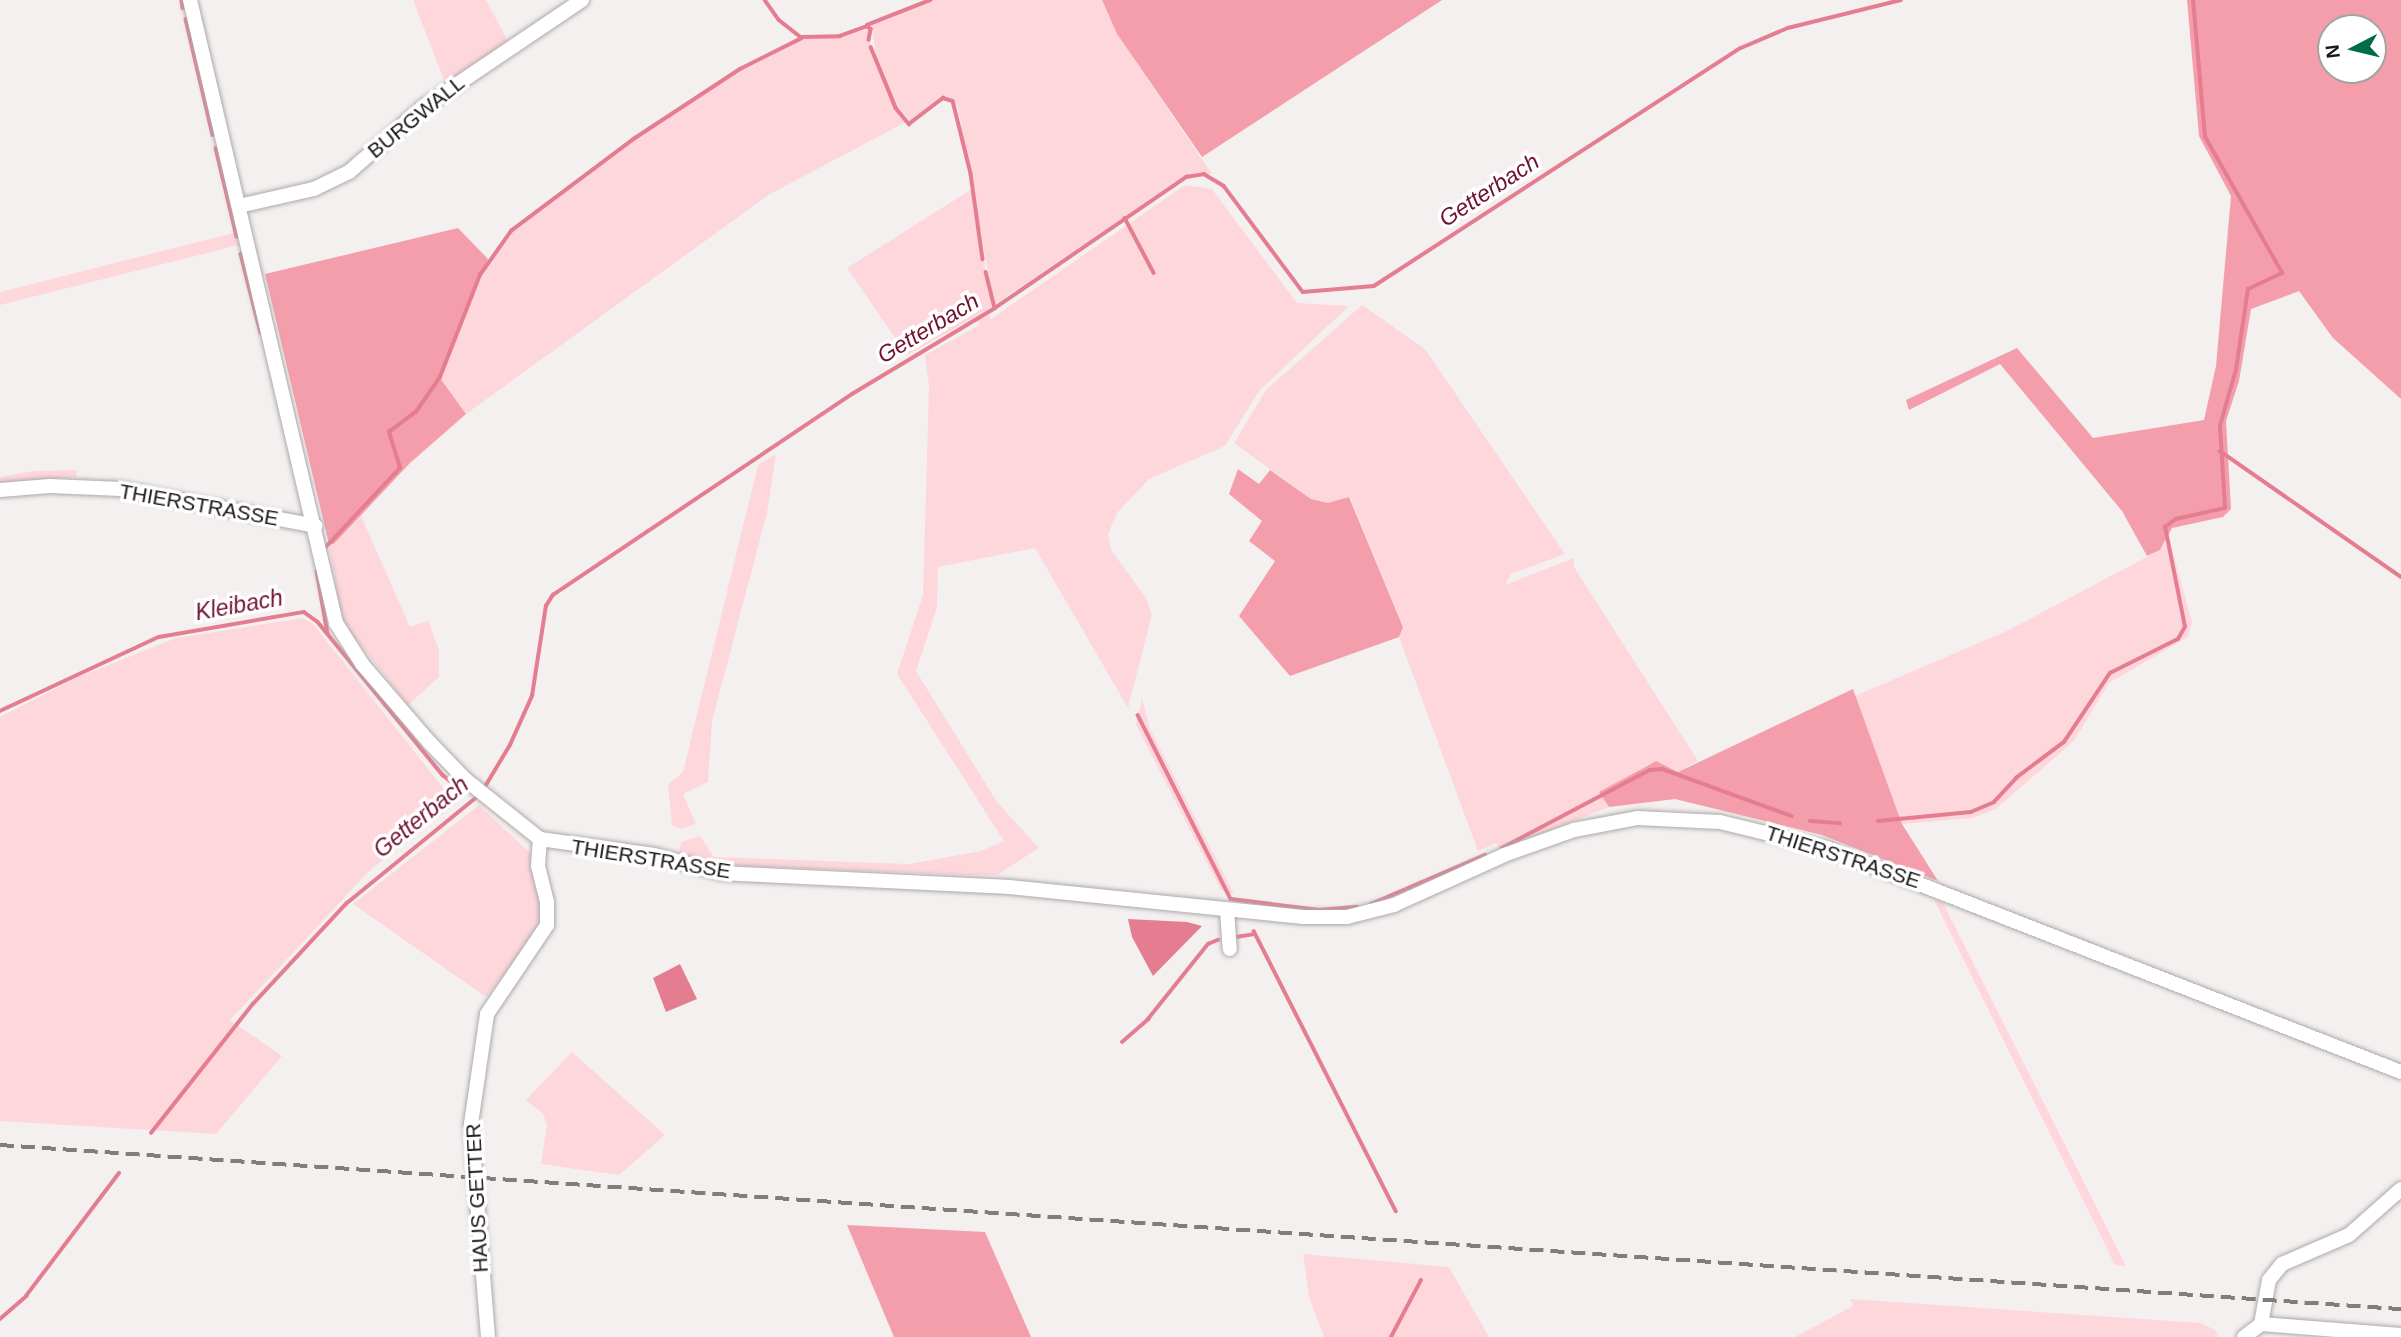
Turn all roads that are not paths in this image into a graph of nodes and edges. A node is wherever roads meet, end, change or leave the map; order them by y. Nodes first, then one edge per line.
1 (190, 0) edge
2 (582, 0) edge
3 (239, 206) junction
4 (0, 490) edge
5 (316, 526) junction
6 (540, 839) junction
7 (1227, 910) junction
8 (1230, 948) dead end
9 (2401, 1072) edge
10 (2401, 1189) edge
11 (2261, 1324) junction
12 (483, 1333) edge
13 (2401, 1335) edge
14 (2244, 1337) edge

1 - 3 street
2 - 3 street, BURGWALL
3 - 5 street
4 - 5 street, THIERSTRASSE
5 - 6 street, THIERSTRASSE
6 - 7 street, THIERSTRASSE
6 - 12 street, HAUS GETTER
7 - 8 street
7 - 9 street, THIERSTRASSE
10 - 11 street
11 - 13 street
11 - 14 street

